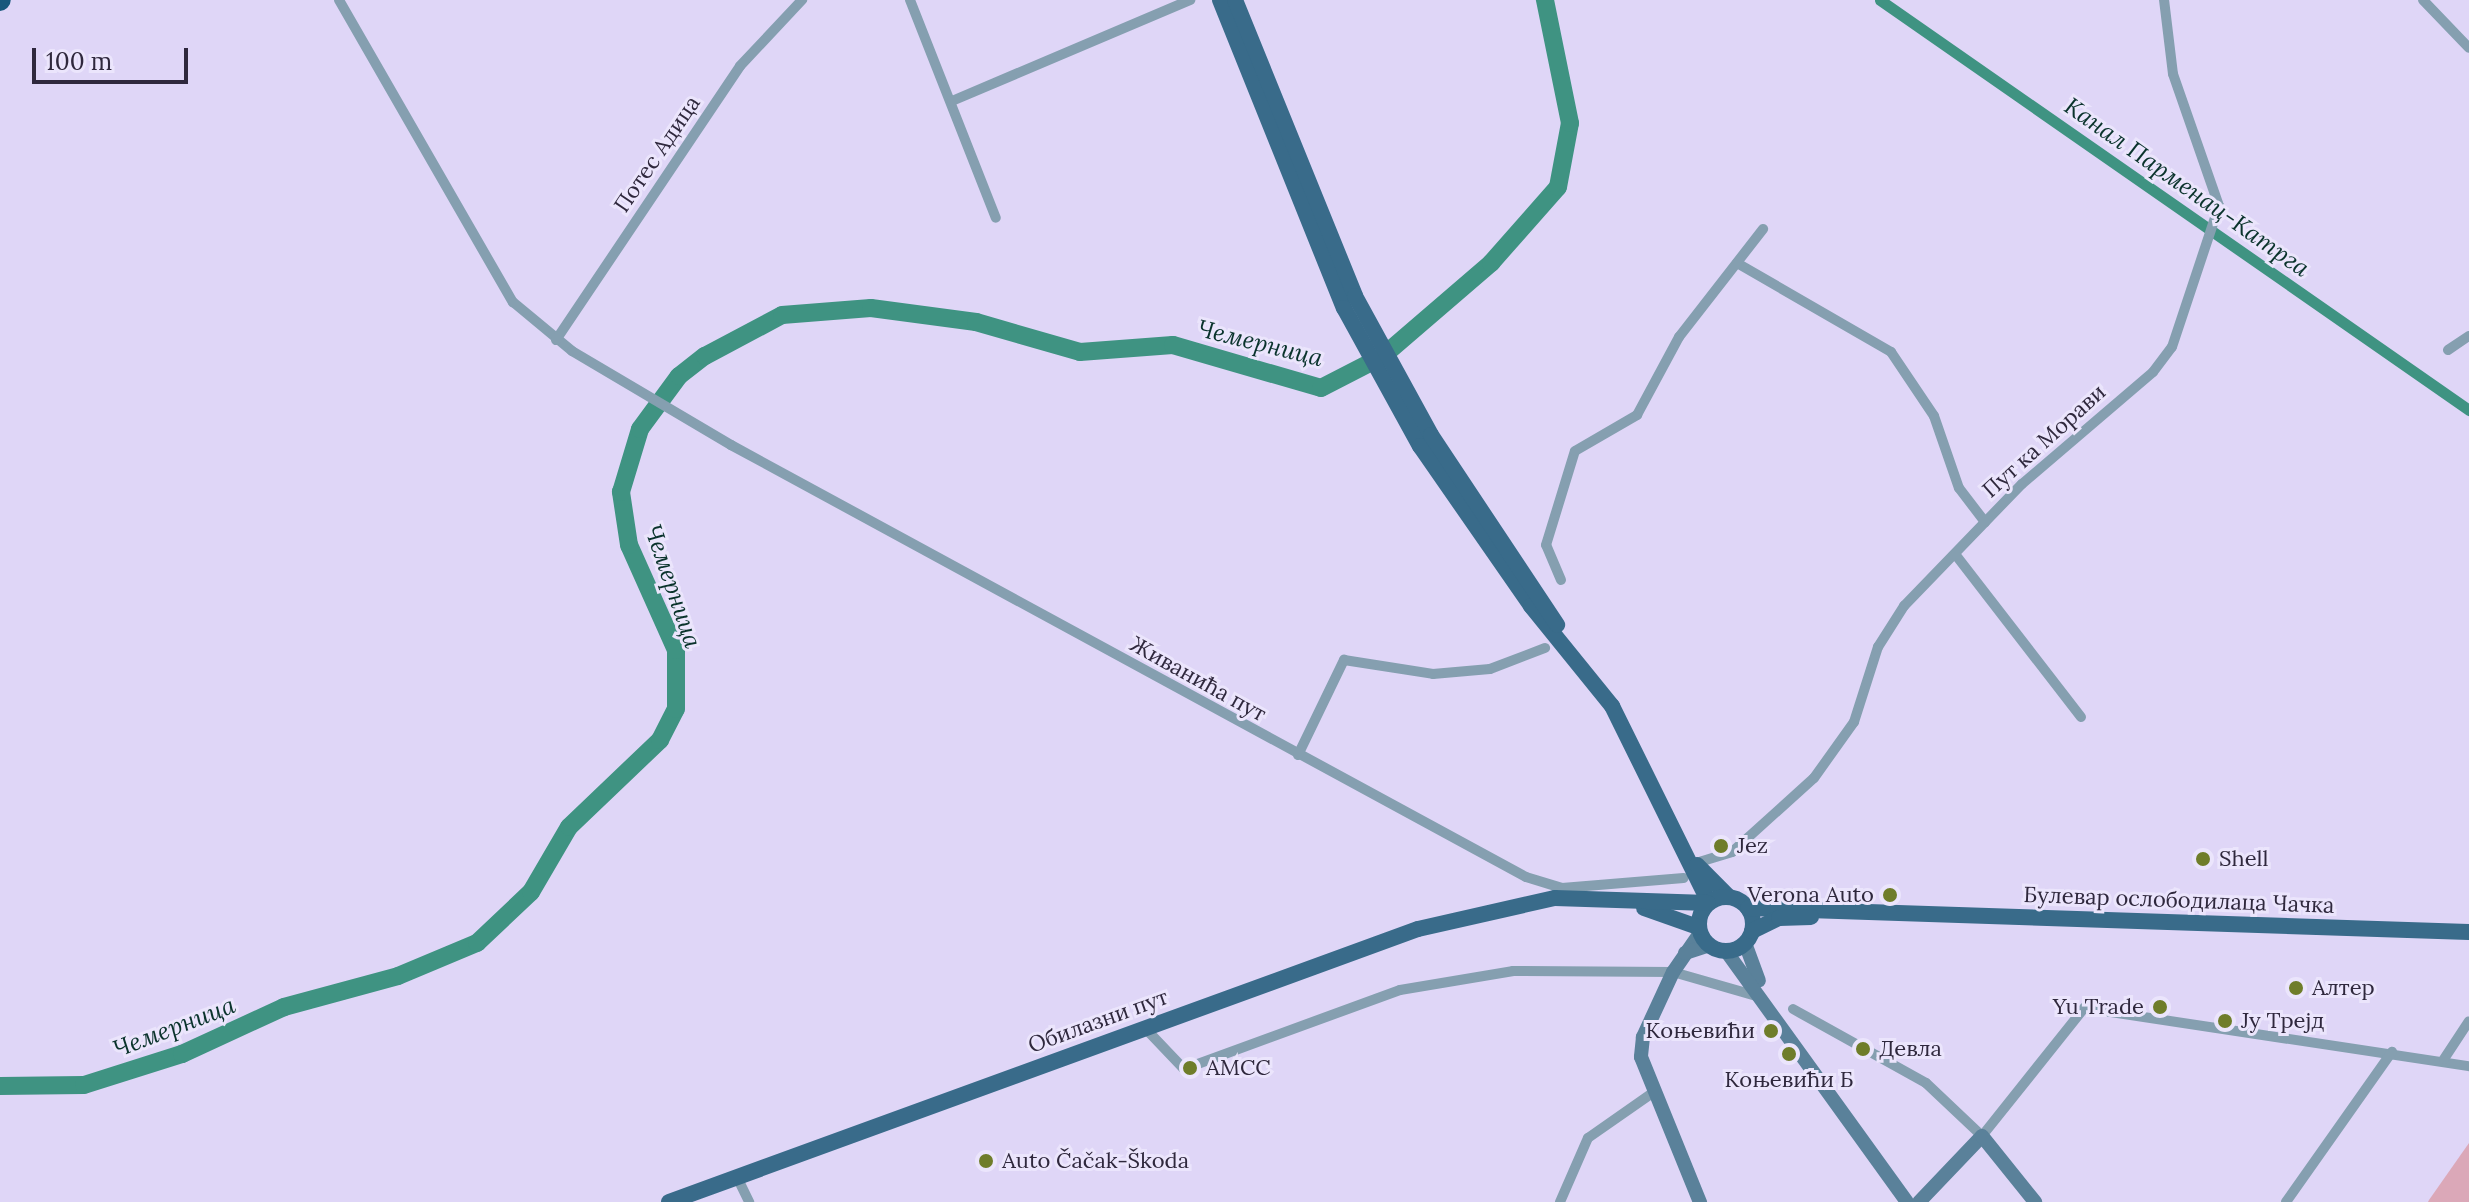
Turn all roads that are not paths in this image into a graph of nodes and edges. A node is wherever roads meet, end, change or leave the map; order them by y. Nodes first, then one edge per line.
1 (339, 0) edge
2 (802, 0) edge
3 (910, 0) edge
4 (1190, 0) edge
5 (1220, 0) edge
6 (1235, 0) edge
7 (2164, 0) edge
8 (2423, 0) edge
9 (2469, 48) edge
10 (952, 101) junction
11 (996, 218) dead end
12 (1763, 229) dead end
13 (1737, 263) junction
14 (1350, 302) junction
15 (2469, 336) edge
16 (556, 340) junction
17 (2448, 350) dead end
18 (1985, 522) junction
19 (1955, 554) junction
20 (1561, 580) dead end
21 (1545, 648) dead end
22 (2081, 717) dead end
23 (1298, 755) junction
24 (1694, 870) junction
25 (1554, 896) junction
26 (1729, 897) junction
27 (1669, 899) junction
28 (1709, 902) junction
29 (1748, 908) junction
30 (1887, 913) junction
31 (2469, 932) edge
32 (1702, 935) junction
33 (1748, 937) junction
34 (1726, 951) junction
35 (1673, 972) junction
36 (1766, 997) junction
37 (1793, 1009) dead end
38 (2469, 1021) edge
39 (1144, 1027) junction
40 (2392, 1052) junction
41 (2444, 1059) junction
42 (2469, 1066) edge
43 (1651, 1094) junction
44 (1982, 1136) junction
45 (737, 1177) junction
46 (669, 1202) edge
47 (749, 1202) edge
48 (1560, 1202) edge
49 (1700, 1202) edge
50 (1907, 1202) edge
51 (1919, 1202) edge
52 (2035, 1202) edge
53 (2286, 1202) edge

1 - 16 street
2 - 16 street, Потес Адица
3 - 10 street
4 - 10 street
5 - 14 main road
6 - 14 main road
7 - 18 street, Пут ка Морави
8 - 9 street
10 - 11 street
12 - 13 street
13 - 18 street
13 - 20 street
14 - 24 main road
15 - 17 street
16 - 23 street, Живанића пут
18 - 19 street, Пут ка Морави
19 - 22 street
19 - 24 street, Пут ка Морави
21 - 23 street
23 - 25 street, Живанића пут
24 - 25 street
24 - 26 main road
24 - 27 main road
24 - 28 main road
25 - 27 main road
25 - 32 main road
25 - 39 main road, Обилазни пут
26 - 28 main road
26 - 29 main road
27 - 28 main road
28 - 32 main road
29 - 30 main road, Булевар ослободилаца Чачка
29 - 33 main road
30 - 31 main road, Булевар ослободилаца Чачка
30 - 33 main road, Булевар ослободилаца Чачка
32 - 34 main road
32 - 35 street
33 - 34 main road
33 - 36 street
34 - 36 street
35 - 36 street
35 - 39 street
35 - 43 street
36 - 50 street
37 - 44 street
38 - 41 street
39 - 45 main road, Обилазни пут
40 - 41 street
40 - 44 street
40 - 53 street
41 - 42 street
43 - 48 street
43 - 49 street
44 - 51 street
44 - 52 street
45 - 46 main road, Обилазни пут
45 - 47 street

